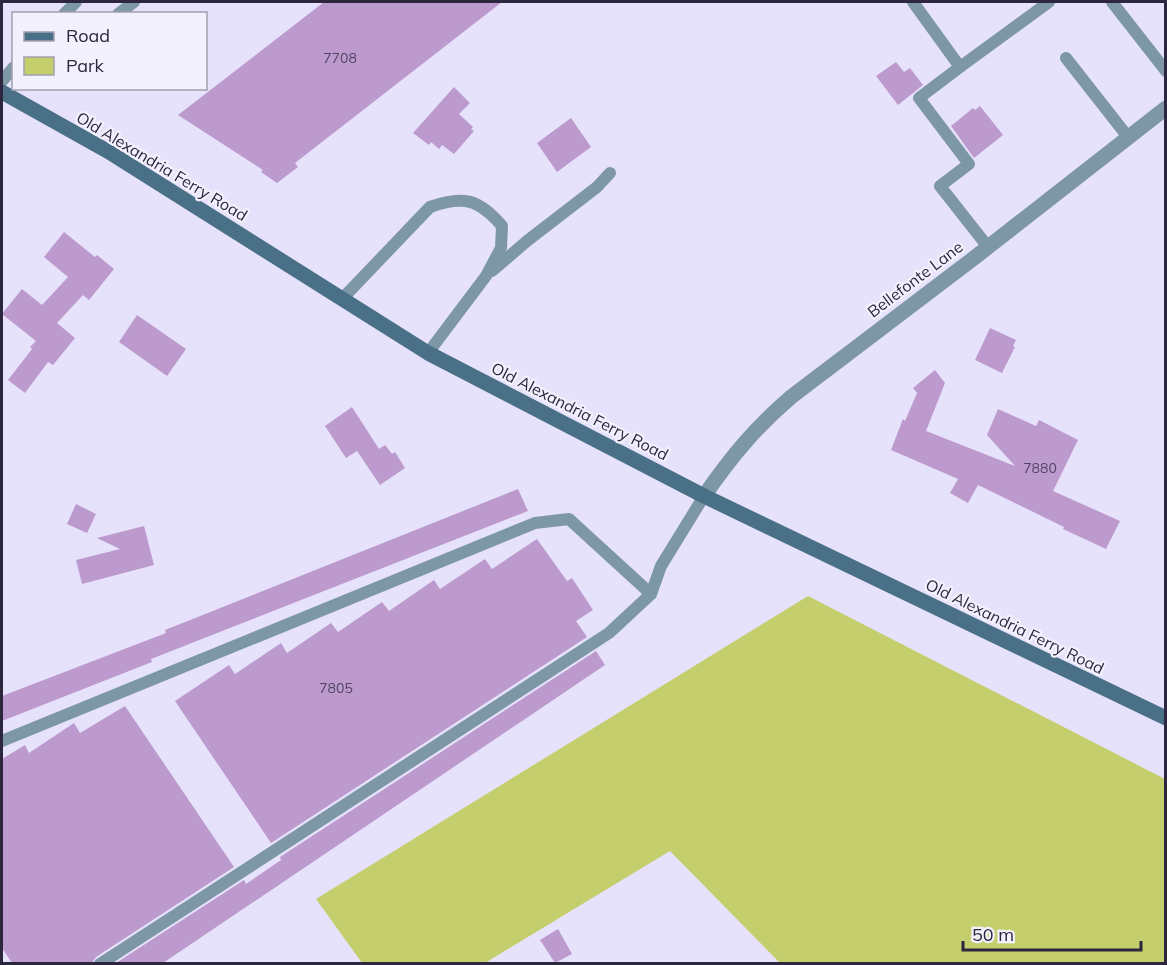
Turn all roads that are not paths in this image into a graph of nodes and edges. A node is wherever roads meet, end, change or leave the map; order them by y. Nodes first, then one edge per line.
1 (134, 2) edge
2 (913, 2) edge
3 (1049, 2) edge
4 (1112, 2) edge
5 (121, 12) edge
6 (1066, 58) dead end
7 (960, 67) junction
8 (12, 69) edge
9 (1166, 70) edge
10 (2, 81) edge
11 (2, 92) edge
12 (1166, 108) edge
13 (1128, 137) junction
14 (610, 173) dead end
15 (988, 247) junction
16 (486, 276) junction
17 (342, 299) junction
18 (428, 353) junction
19 (704, 496) junction
20 (651, 594) junction
21 (1166, 718) edge
22 (2, 741) edge
23 (100, 963) edge

1 - 5 lane
2 - 7 lane
3 - 7 lane
4 - 9 lane
6 - 13 lane
7 - 15 lane
8 - 10 lane
11 - 17 main road, Old Alexandria Ferry Road
12 - 13 street, Bellefonte Lane
13 - 15 street, Bellefonte Lane
14 - 16 lane
15 - 19 street, Bellefonte Lane
16 - 17 lane
16 - 18 lane
17 - 18 main road, Old Alexandria Ferry Road
18 - 19 main road, Old Alexandria Ferry Road
19 - 20 lane
19 - 21 main road, Old Alexandria Ferry Road
20 - 22 lane
20 - 23 lane

